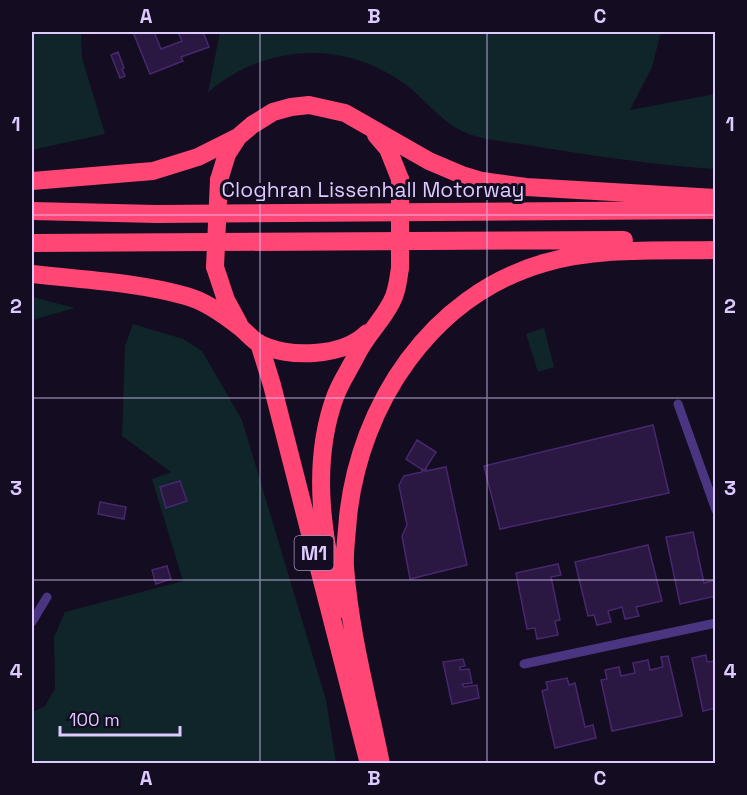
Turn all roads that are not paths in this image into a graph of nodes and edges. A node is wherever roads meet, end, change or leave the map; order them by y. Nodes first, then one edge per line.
1 (369, 126) junction
2 (238, 136) junction
3 (32, 181) edge
4 (716, 198) edge
5 (716, 210) edge
6 (32, 211) edge
7 (716, 241) edge
8 (32, 243) edge
9 (716, 250) edge
10 (32, 274) edge
11 (379, 322) junction
12 (242, 328) junction
13 (259, 343) junction
14 (678, 404) dead end
15 (716, 510) edge
16 (47, 597) dead end
17 (32, 622) edge
18 (716, 623) edge
19 (524, 664) dead end
20 (369, 764) edge
21 (380, 764) edge

1 - 2 highway
1 - 4 highway
1 - 11 highway, bridge
2 - 3 highway
2 - 12 highway, bridge
5 - 6 highway, Cloghran Lissenhall Motorway
7 - 8 highway
9 - 21 highway, M1
10 - 12 highway
11 - 13 highway
11 - 21 highway, M1
12 - 13 highway
13 - 20 highway, M1
14 - 15 street
16 - 17 street
18 - 19 street

